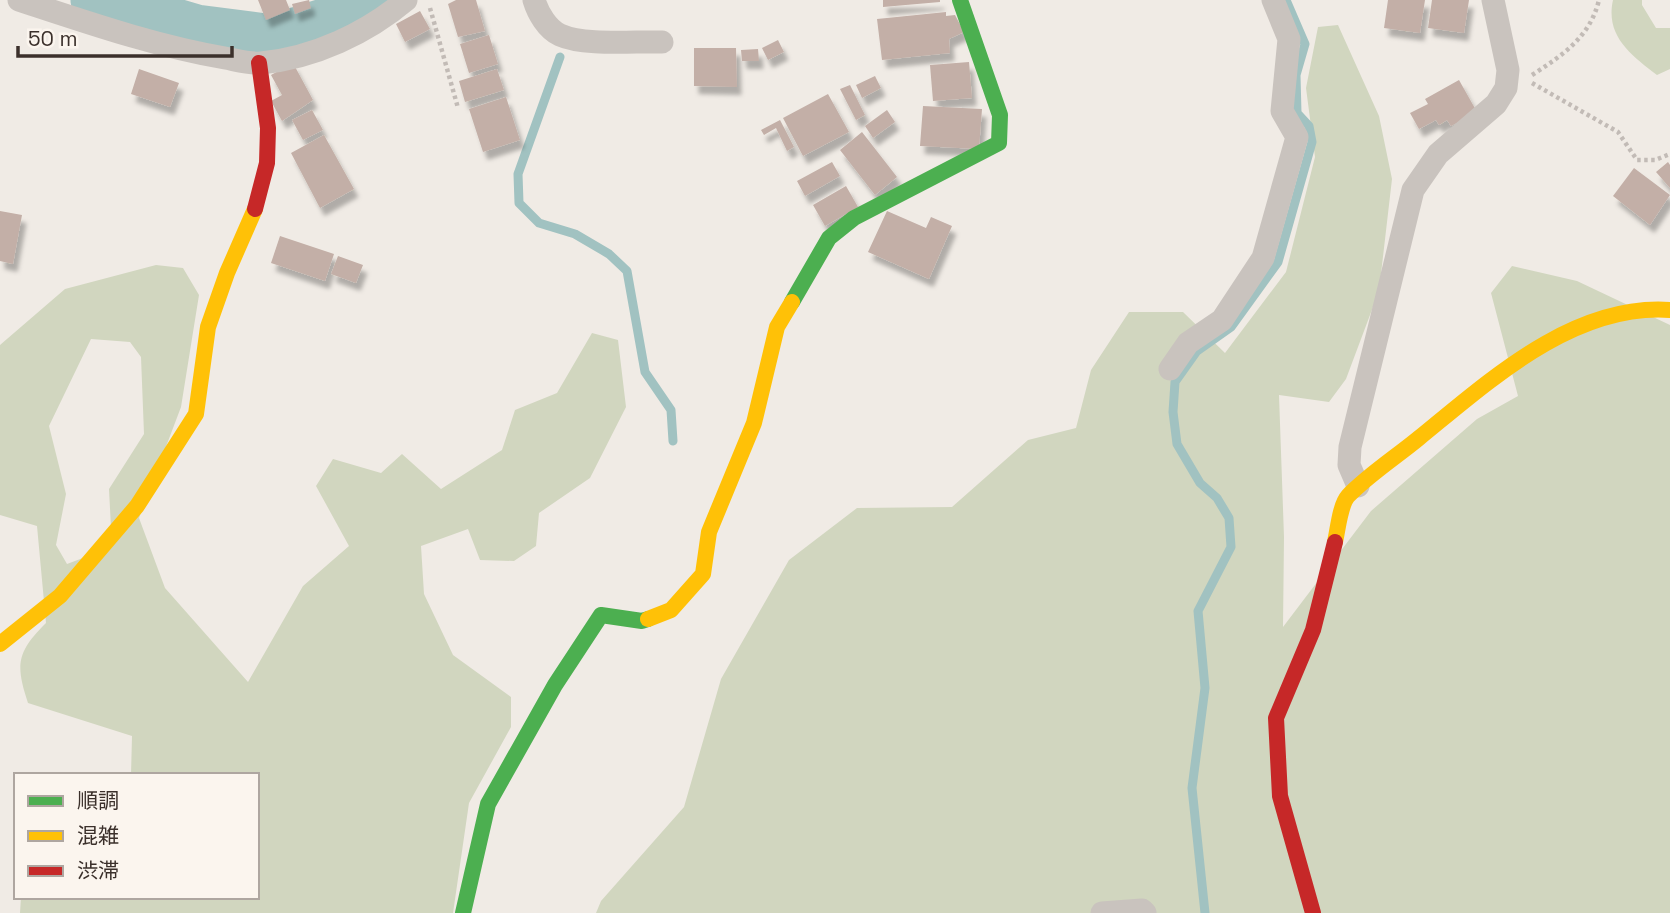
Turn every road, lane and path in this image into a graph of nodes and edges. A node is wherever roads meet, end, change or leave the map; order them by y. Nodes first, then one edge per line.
1 (19, 0) edge
2 (406, 0) edge
3 (534, 0) edge
4 (960, 0) edge
5 (1273, 0) edge
6 (1493, 0) edge
7 (1599, 0) edge
8 (428, 1) edge
9 (74, 6) edge
10 (662, 42) dead end
11 (259, 63) junction
12 (458, 108) dead end
13 (1670, 154) edge
14 (1670, 310) edge
15 (1170, 369) dead end
16 (1358, 486) junction
17 (0, 644) edge
18 (463, 913) edge
19 (1102, 913) edge
20 (1145, 913) edge
21 (1312, 913) edge

1 - 9 street
2 - 11 street
3 - 10 street
4 - 18 street
5 - 15 street
6 - 16 street
7 - 13 path
8 - 12 path
9 - 11 street
11 - 17 street
14 - 16 street
16 - 21 street
19 - 20 street

